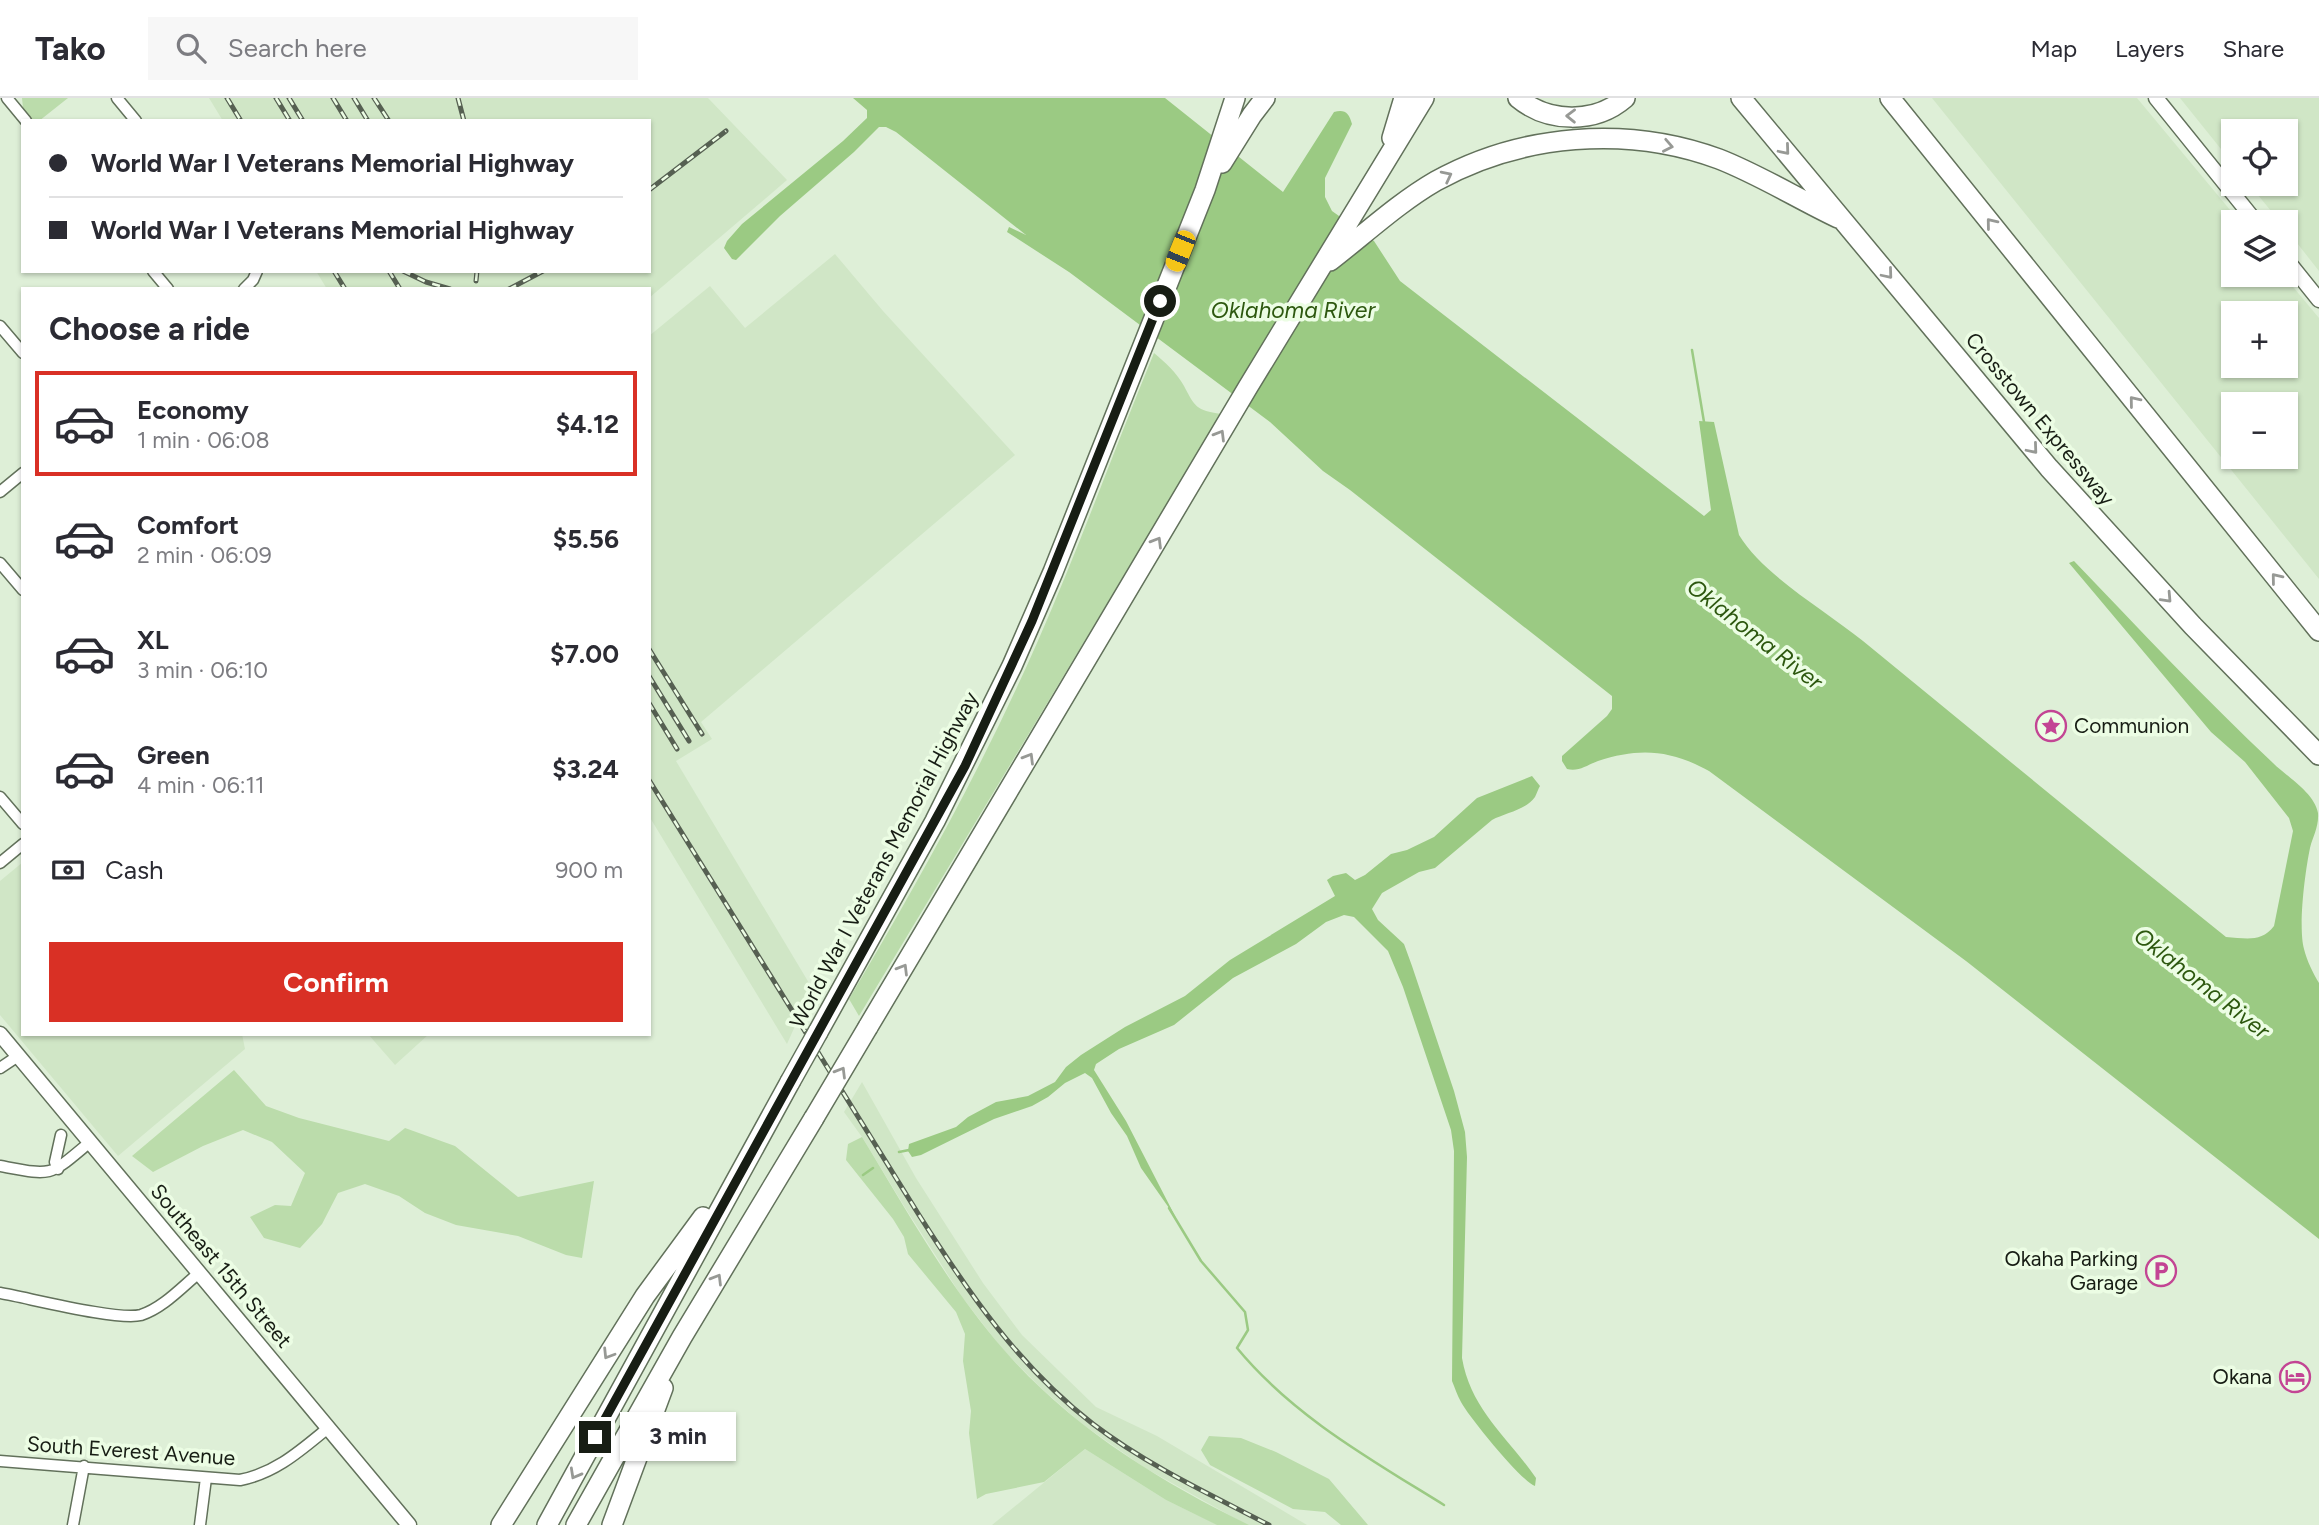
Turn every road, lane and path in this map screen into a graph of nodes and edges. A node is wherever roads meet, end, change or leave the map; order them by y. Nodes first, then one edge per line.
1 (117, 98) edge
2 (1265, 98) edge
3 (1404, 98) edge
4 (1424, 98) edge
5 (1518, 98) edge
6 (1625, 98) edge
7 (1741, 98) edge
8 (1890, 98) edge
9 (2156, 98) edge
10 (1234, 99) edge
11 (7, 101) edge
12 (24, 119) edge
13 (134, 119) edge
14 (1385, 162) junction
15 (1205, 190) junction
16 (2246, 210) edge
17 (1844, 222) junction
18 (1319, 271) junction
19 (155, 273) edge
20 (256, 273) edge
21 (2298, 273) edge
22 (166, 287) edge
23 (246, 287) edge
24 (2319, 300) edge
25 (0, 326) edge
26 (21, 351) edge
27 (21, 475) edge
28 (0, 492) edge
29 (0, 563) edge
30 (21, 588) edge
31 (2319, 631) edge
32 (2319, 755) edge
33 (0, 797) edge
34 (21, 822) edge
35 (21, 846) edge
36 (0, 863) edge
37 (0, 1034) edge
38 (18, 1056) junction
39 (0, 1068) edge
40 (61, 1135) dead end
41 (90, 1142) junction
42 (752, 1151) junction
43 (0, 1166) edge
44 (58, 1169) junction
45 (199, 1273) junction
46 (0, 1293) edge
47 (682, 1337) junction
48 (328, 1427) junction
49 (0, 1461) edge
50 (84, 1466) junction
51 (206, 1478) junction
52 (73, 1525) edge
53 (200, 1525) edge
54 (409, 1525) edge
55 (501, 1525) edge
56 (547, 1525) edge
57 (576, 1525) edge
58 (612, 1525) edge

1 - 13 street
2 - 15 highway
3 - 14 highway
4 - 14 highway
6 -> 5 highway
7 -> 17 highway, Crosstown Expressway
31 -> 8 highway
9 - 16 main road
10 - 15 highway
11 - 12 street
14 - 18 highway
15 - 42 highway, World War I Veterans Memorial Highway, bridge
18 -> 17 highway
17 -> 32 highway, Crosstown Expressway
47 -> 18 highway, bridge
19 - 22 street
20 - 23 street
21 - 24 main road
25 - 26 street
27 - 28 street
29 - 30 street
33 - 34 street
35 - 36 street
37 - 38 main road, Southeast 15th Street
38 - 39 street
38 - 41 main road, Southeast 15th Street
40 - 44 street
41 - 44 street
41 - 45 main road, Southeast 15th Street
42 -> 55 highway
42 -> 56 highway, World War I Veterans Memorial Highway
43 - 44 street
45 - 46 street
45 - 48 main road, Southeast 15th Street
47 - 57 highway
47 - 58 highway
48 - 51 street, South Everest Avenue
48 - 54 main road, Southeast 15th Street
49 - 50 street, South Everest Avenue
50 - 51 street, South Everest Avenue
50 - 52 street
51 - 53 street

